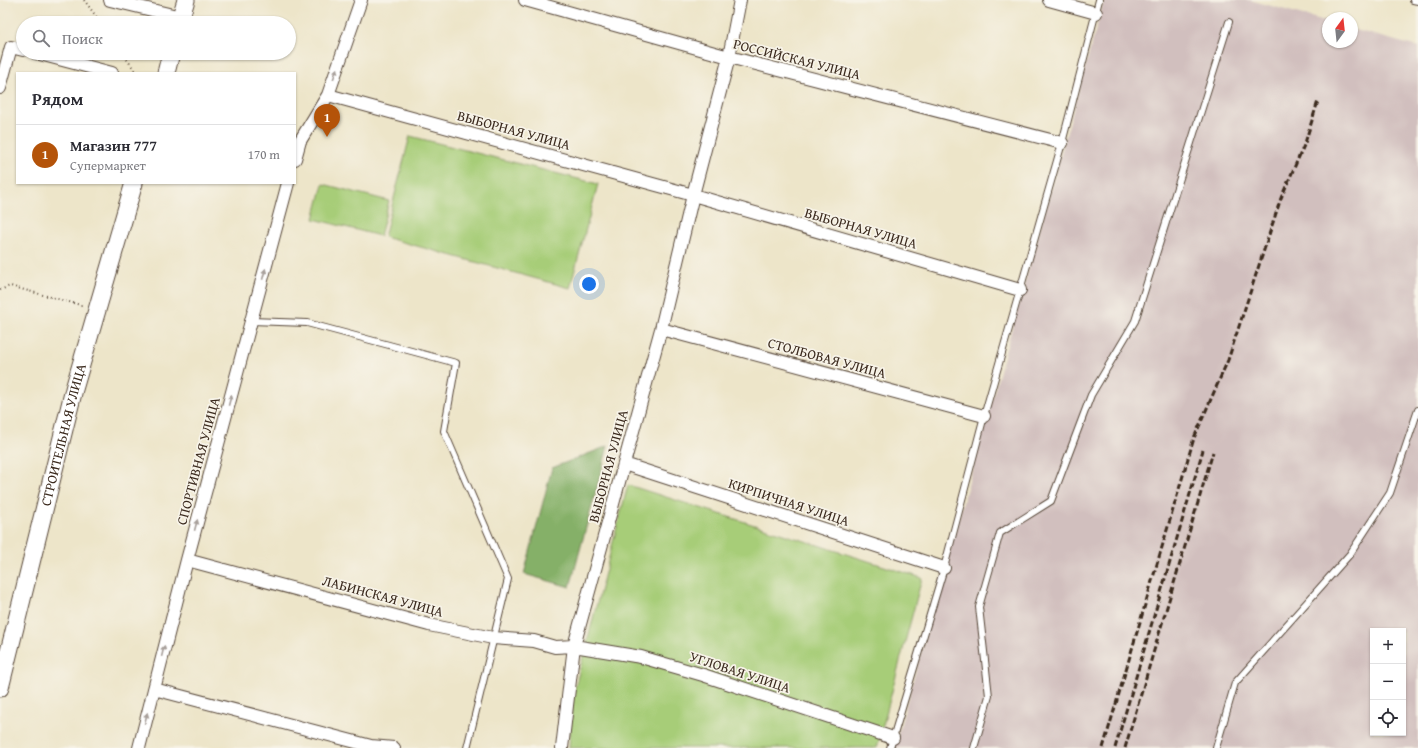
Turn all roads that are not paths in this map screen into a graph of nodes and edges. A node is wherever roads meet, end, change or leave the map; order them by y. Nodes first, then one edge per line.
1 (110, 0) edge
2 (186, 0) edge
3 (361, 0) edge
4 (525, 0) edge
5 (740, 0) edge
6 (1049, 0) edge
7 (1099, 0) edge
8 (1413, 0) edge
9 (1418, 1) edge
10 (1096, 13) junction
11 (166, 16) edge
12 (181, 16) edge
13 (1229, 22) dead end
14 (16, 50) edge
15 (729, 57) junction
16 (63, 60) edge
17 (169, 60) edge
18 (108, 72) edge
19 (166, 72) edge
20 (0, 88) edge
21 (328, 95) junction
22 (1062, 143) junction
23 (296, 156) edge
24 (134, 184) edge
25 (288, 184) edge
26 (693, 194) junction
27 (1020, 290) junction
28 (251, 321) junction
29 (661, 329) junction
30 (1418, 410) edge
31 (984, 416) junction
32 (624, 464) junction
33 (187, 560) junction
34 (944, 568) junction
35 (493, 638) junction
36 (574, 646) junction
37 (0, 688) edge
38 (154, 689) junction
39 (892, 743) edge
40 (139, 748) edge
41 (394, 748) edge
42 (467, 748) edge
43 (562, 748) edge
44 (974, 748) edge
45 (1216, 748) edge

1 - 11 street
2 - 12 street
21 -> 3 street
4 - 15 street, РОССИЙСКАЯ УЛИЦА
5 - 15 street, ВЫБОРНАЯ УЛИЦА
6 - 10 street
7 - 10 lane
8 - 9 lane
10 - 22 lane
13 - 44 lane
14 - 20 street
15 - 22 street, РОССИЙСКАЯ УЛИЦА
15 - 26 street, ВЫБОРНАЯ УЛИЦА
16 - 18 street
17 - 19 street
21 - 23 street
21 - 26 street, ВЫБОРНАЯ УЛИЦА
22 - 27 lane
24 - 37 street, СТРОИТЕЛЬНАЯ УЛИЦА
28 -> 25 street, СПОРТИВНАЯ УЛИЦА
26 - 27 street, ВЫБОРНАЯ УЛИЦА
26 - 29 street, ВЫБОРНАЯ УЛИЦА
27 - 31 lane
33 -> 28 street, СПОРТИВНАЯ УЛИЦА
28 - 35 lane
29 - 31 street, СТОЛБОВАЯ УЛИЦА
29 - 32 street, ВЫБОРНАЯ УЛИЦА
30 - 45 lane
31 - 34 lane
32 - 34 street, КИРПИЧНАЯ УЛИЦА
32 - 36 street, ВЫБОРНАЯ УЛИЦА
33 - 35 street, ЛАБИНСКАЯ УЛИЦА
38 -> 33 street, СПОРТИВНАЯ УЛИЦА
34 - 39 lane
35 - 36 street, ЛАБИНСКАЯ УЛИЦА
35 - 42 lane
36 - 39 street, УГЛОВАЯ УЛИЦА
36 - 43 street, ВЫБОРНАЯ УЛИЦА
40 -> 38 street, СПОРТИВНАЯ УЛИЦА
38 - 41 street

